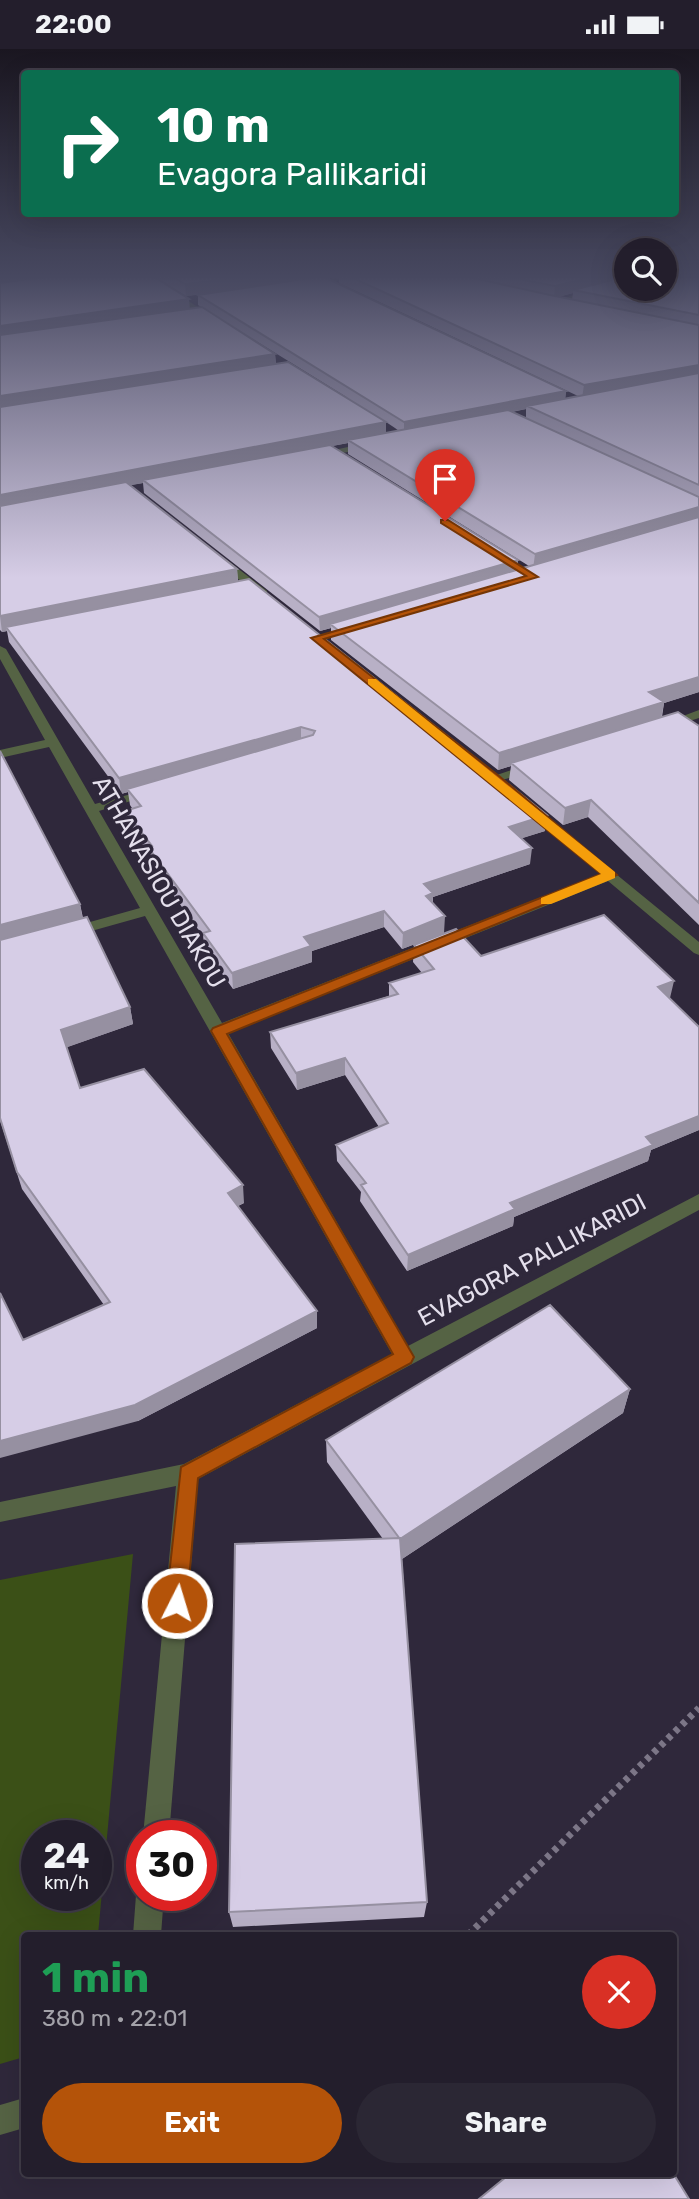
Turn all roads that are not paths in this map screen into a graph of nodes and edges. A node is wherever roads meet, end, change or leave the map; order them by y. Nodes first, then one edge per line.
1 (379, 443) edge
2 (334, 452) junction
3 (306, 457) edge
4 (345, 459) edge
5 (212, 554) edge
6 (255, 586) junction
7 (240, 590) edge
8 (275, 604) edge
9 (359, 626) edge
10 (306, 629) edge
11 (316, 638) junction
12 (327, 646) edge
13 (0, 649) edge
14 (699, 715) edge
15 (648, 730) edge
16 (53, 742) junction
17 (0, 754) edge
18 (547, 762) edge
19 (159, 790) edge
20 (92, 809) junction
21 (610, 875) junction
22 (148, 910) junction
23 (54, 937) edge
24 (699, 950) edge
25 (218, 1031) junction
26 (699, 1201) edge
27 (404, 1357) junction
28 (188, 1473) junction
29 (0, 1512) edge
30 (157, 1820) edge
31 (149, 1911) edge
32 (147, 1932) edge
33 (21, 2114) edge
34 (0, 2120) edge

1 - 2 street
2 - 3 street
2 - 4 street
5 - 6 street
6 - 7 street
6 - 8 street
9 - 11 street
10 - 11 street
11 - 12 street
13 - 16 street, ATHANASIOU DIAKOU
14 - 15 street
16 - 17 street
16 - 20 street, ATHANASIOU DIAKOU
18 - 21 street
19 - 20 street
20 - 22 street, ATHANASIOU DIAKOU
21 - 24 street
21 - 25 street
22 - 23 street
22 - 25 street, ATHANASIOU DIAKOU
25 - 27 street, ATHANASIOU DIAKOU
26 - 27 street, EVAGORA PALLIKARIDI
27 - 28 street, EVAGORA PALLIKARIDI
28 - 29 street, EVAGORA PALLIKARIDI
28 - 30 street
31 - 32 street
33 - 34 street

